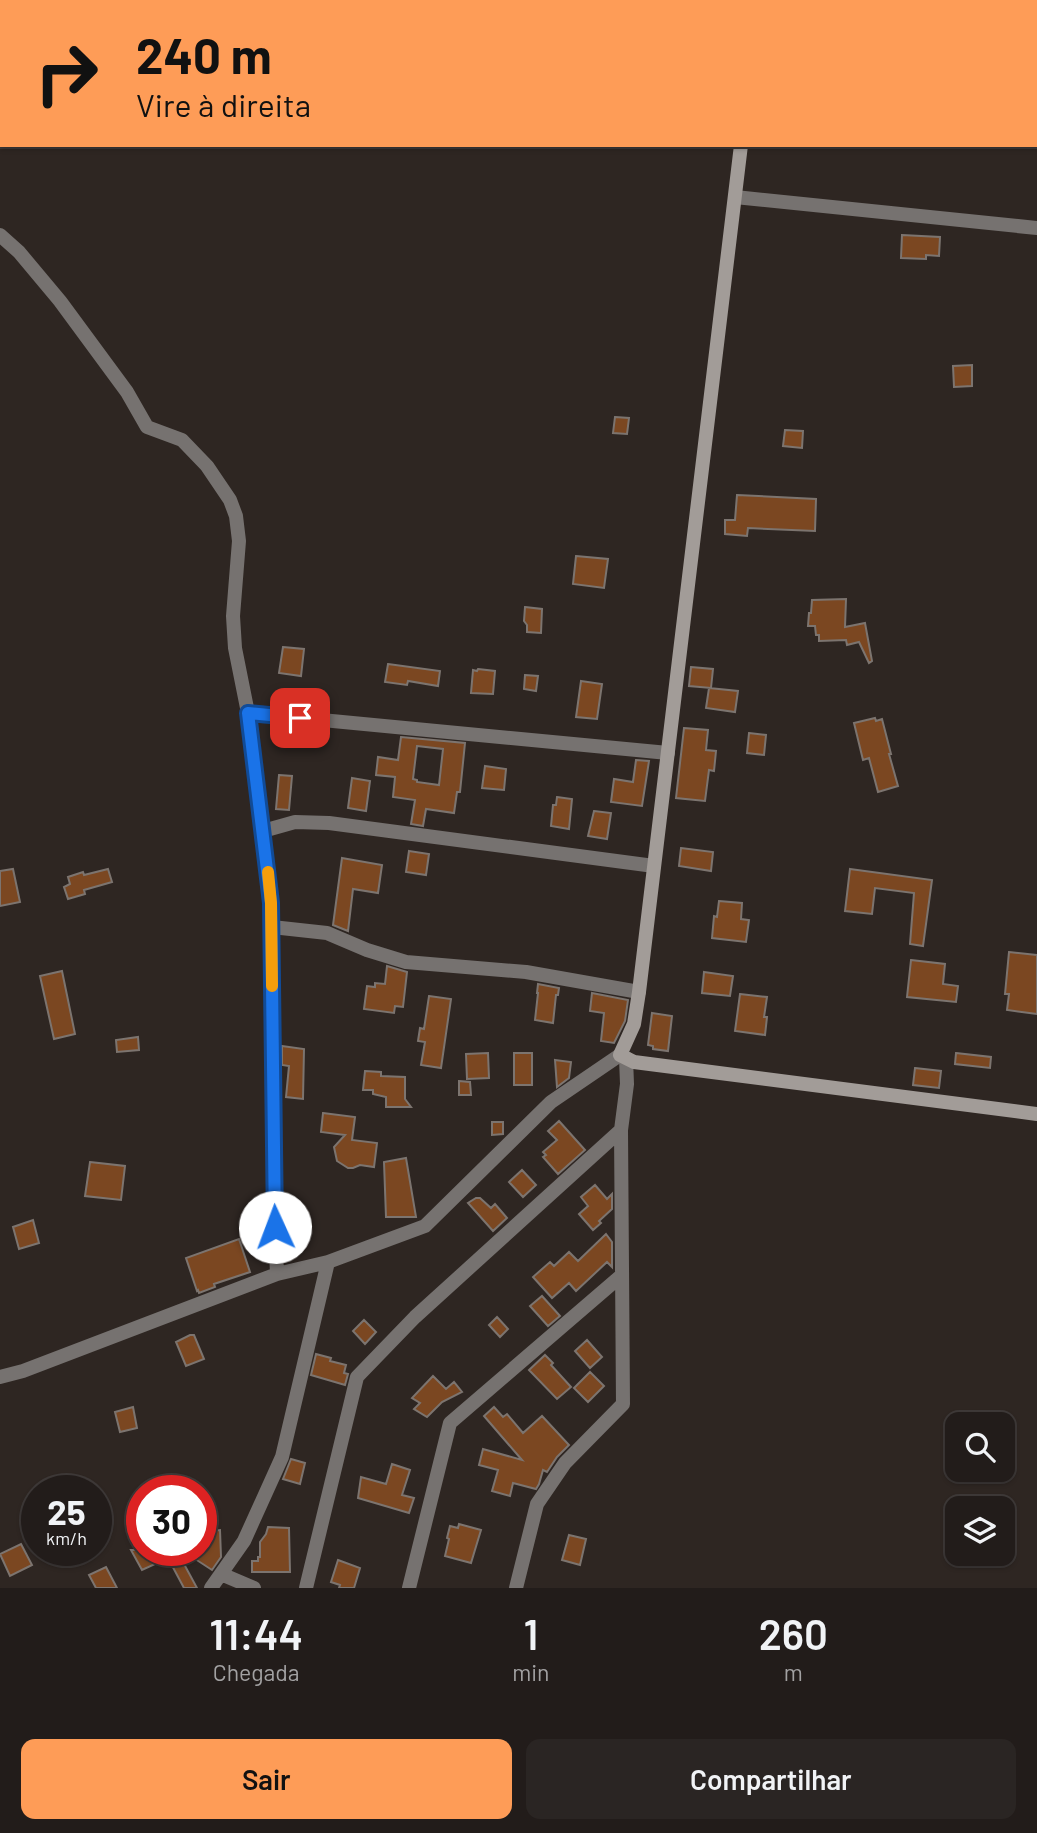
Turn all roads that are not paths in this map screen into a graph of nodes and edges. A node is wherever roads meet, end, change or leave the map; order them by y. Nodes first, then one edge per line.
1 (741, 147) edge
2 (734, 197) junction
3 (1037, 228) edge
4 (0, 235) edge
5 (248, 713) junction
6 (668, 752) junction
7 (263, 831) junction
8 (654, 866) junction
9 (272, 927) junction
10 (639, 992) junction
11 (623, 1057) junction
12 (1037, 1114) edge
13 (621, 1130) junction
14 (328, 1262) junction
15 (277, 1274) junction
16 (622, 1275) junction
17 (0, 1377) edge
18 (221, 1574) junction
19 (211, 1588) edge
20 (254, 1588) edge
21 (306, 1588) edge
22 (409, 1588) edge
23 (516, 1588) edge

1 - 2 street
2 - 3 street
2 - 6 street
4 - 5 street
5 - 6 street
5 - 7 street
6 - 8 street
7 - 8 street
7 - 9 street
8 - 10 street
9 - 10 street
9 - 15 street
10 - 11 street
11 - 12 street
11 - 13 street
11 - 14 street
13 - 16 street
13 - 21 street
14 - 15 street
14 - 18 street
15 - 17 street
16 - 22 street
16 - 23 street
18 - 19 street
18 - 20 street

